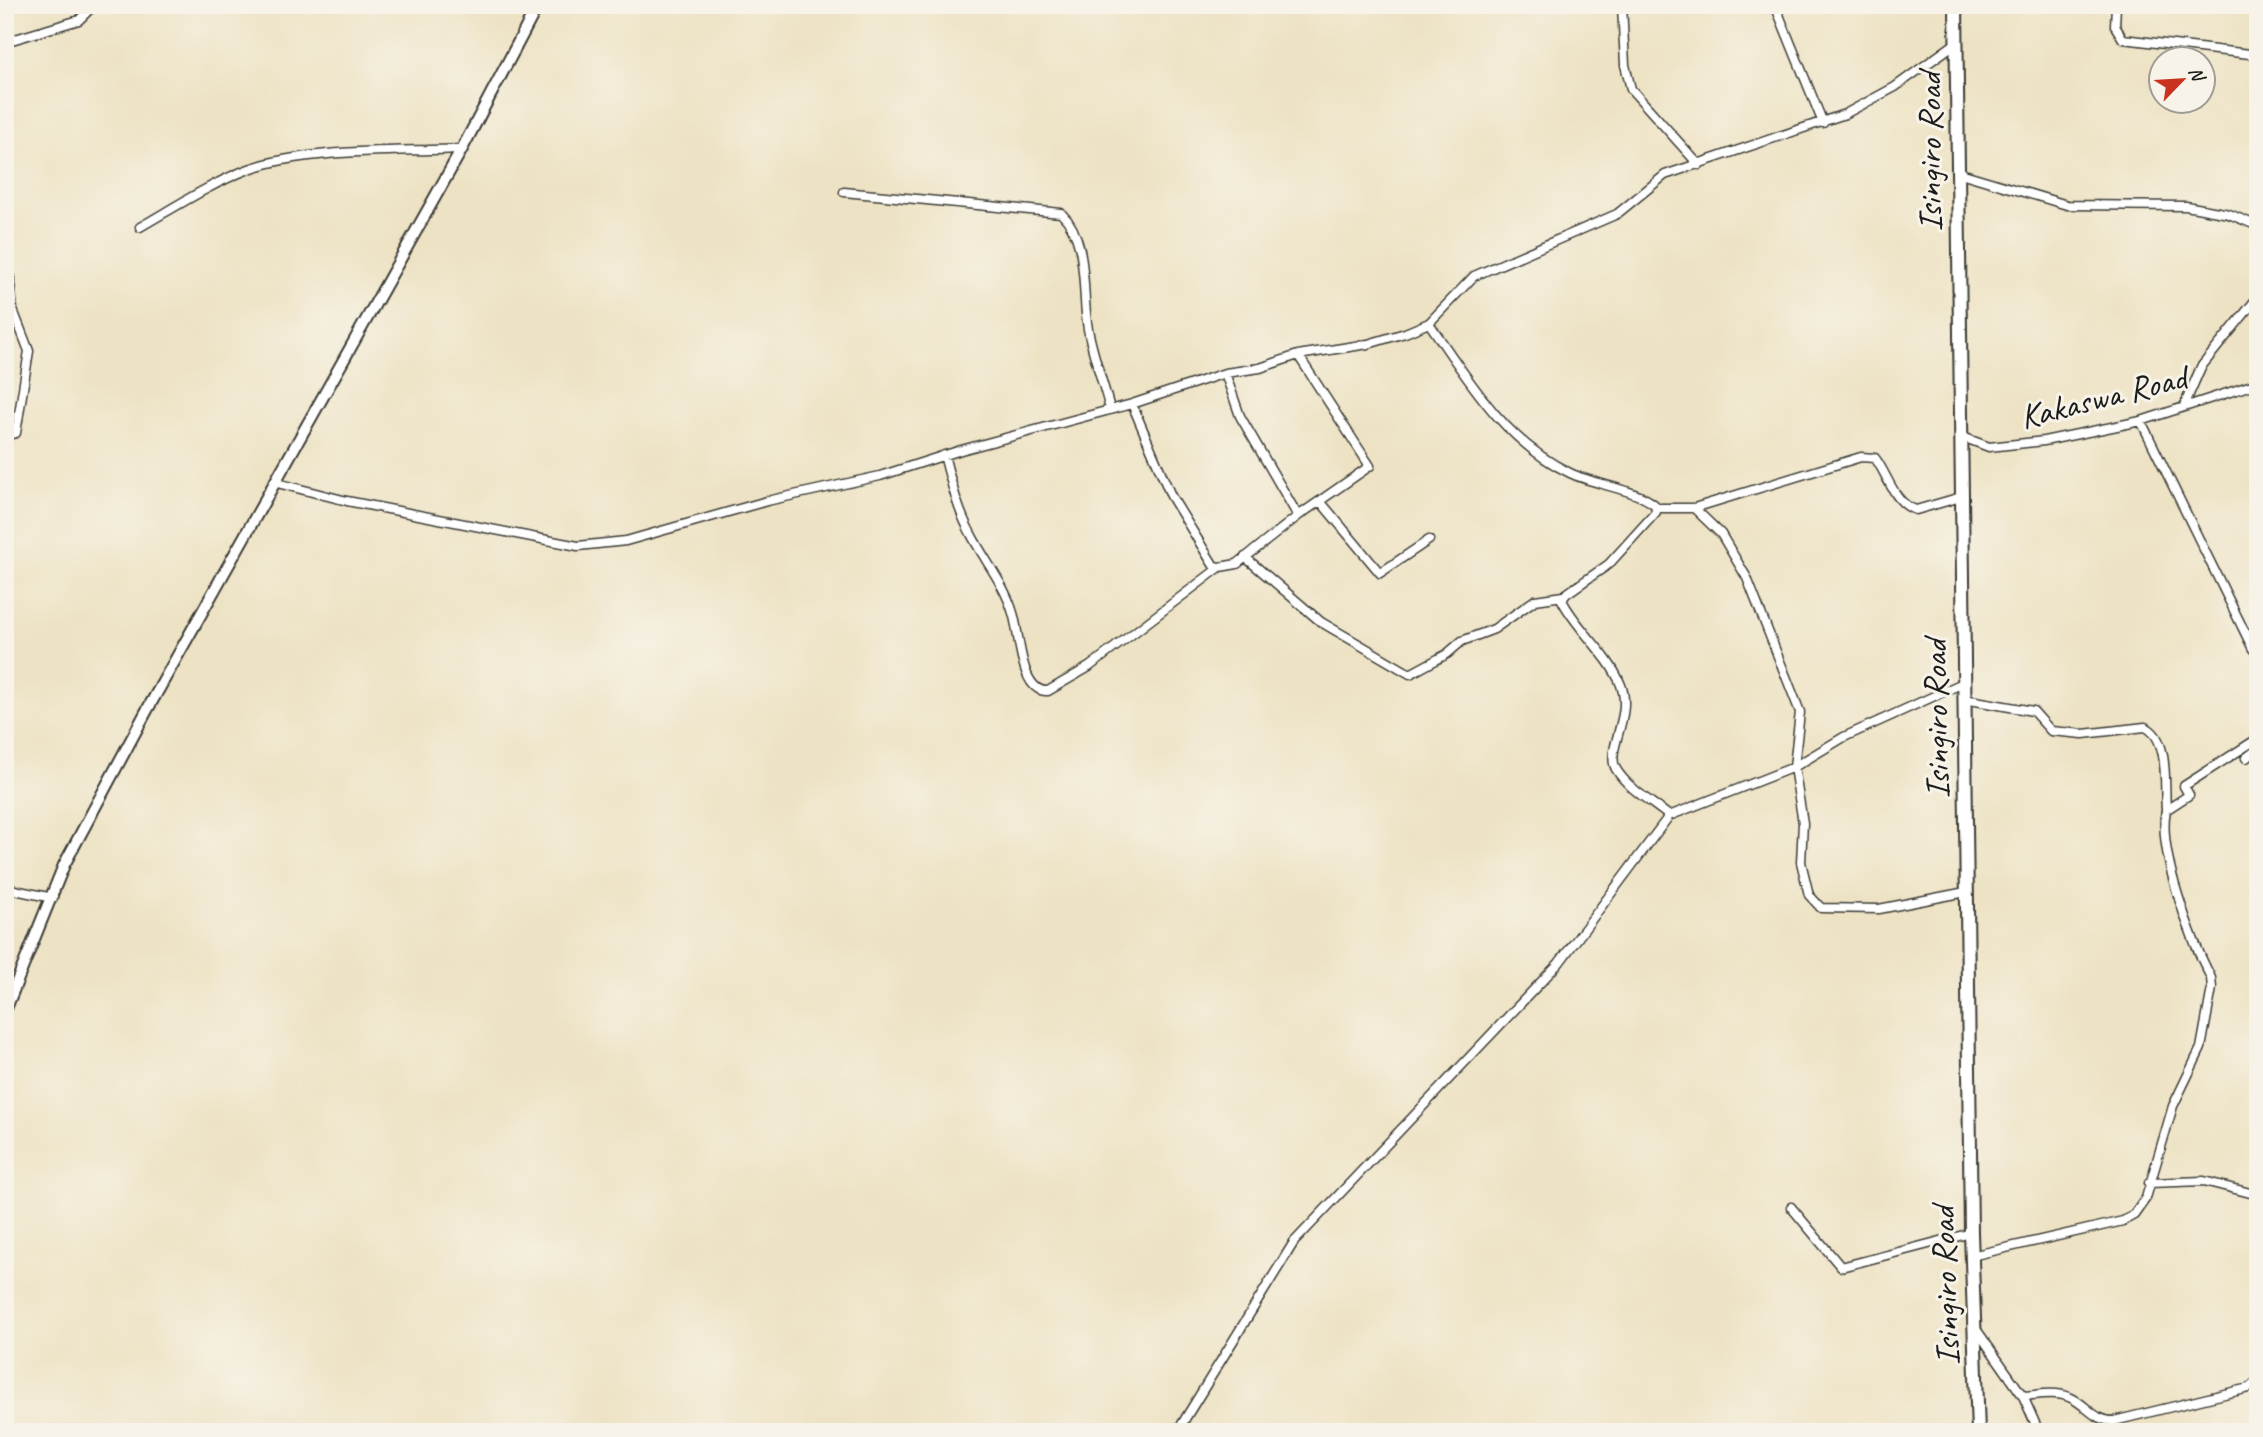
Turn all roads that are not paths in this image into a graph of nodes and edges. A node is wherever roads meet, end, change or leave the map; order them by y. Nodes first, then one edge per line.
1 (93, 5) edge
2 (538, 5) edge
3 (1622, 5) edge
4 (1775, 5) edge
5 (1956, 5) edge
6 (2116, 5) edge
7 (5, 42) edge
8 (1956, 43) junction
9 (2258, 55) edge
10 (1823, 122) junction
11 (462, 149) junction
12 (1699, 165) junction
13 (1957, 172) junction
14 (844, 192) dead end
15 (2258, 226) edge
16 (140, 227) dead end
17 (5, 228) edge
18 (2258, 297) edge
19 (1429, 323) junction
20 (1298, 355) junction
21 (1225, 373) junction
22 (2258, 383) edge
23 (1132, 404) junction
24 (2184, 406) junction
25 (1110, 409) junction
26 (2141, 421) junction
27 (5, 436) edge
28 (1960, 436) junction
29 (944, 455) junction
30 (277, 483) junction
31 (1961, 496) junction
32 (1320, 501) junction
33 (1657, 508) junction
34 (1693, 508) junction
35 (1298, 516) junction
36 (1429, 540) dead end
37 (1245, 557) junction
38 (1220, 567) junction
39 (1563, 596) junction
40 (2258, 653) edge
41 (1964, 683) junction
42 (1964, 699) junction
43 (2258, 748) edge
44 (2246, 758) dead end
45 (1794, 767) junction
46 (2165, 810) junction
47 (1669, 816) junction
48 (5, 888) edge
49 (1966, 892) junction
50 (53, 898) junction
51 (5, 1011) edge
52 (2149, 1183) junction
53 (2258, 1195) edge
54 (1791, 1207) dead end
55 (1971, 1233) junction
56 (1971, 1256) junction
57 (1976, 1329) junction
58 (2258, 1380) edge
59 (2023, 1396) junction
60 (1177, 1432) edge
61 (1978, 1432) edge
62 (2039, 1432) edge

1 - 7 street
2 - 11 main road
3 - 12 street
4 - 10 street
5 - 8 main road, Isingiro Road
6 - 9 street
8 - 10 street
8 - 13 main road, Isingiro Road
10 - 12 street
11 - 16 street
11 - 30 main road
12 - 19 street
13 - 15 street
13 - 28 main road, Isingiro Road
14 - 25 street
17 - 27 street
18 - 24 street
19 - 20 street
19 - 33 street
20 - 21 street
20 - 32 street
21 - 23 street
21 - 35 street
22 - 24 street, Kakaswa Road
23 - 25 street
23 - 38 street
24 - 26 street, Kakaswa Road
25 - 29 street
26 - 28 street, Kakaswa Road
26 - 40 street
28 - 31 main road, Isingiro Road
29 - 30 street
29 - 38 street
30 - 50 main road
31 - 34 street
31 - 41 main road, Isingiro Road
32 - 35 street
32 - 36 street
33 - 34 street
33 - 39 street
34 - 45 street
35 - 37 street
37 - 38 street
37 - 39 street
39 - 47 street
41 - 42 main road, Isingiro Road
41 - 45 street
42 - 46 street
42 - 49 main road, Isingiro Road
43 - 44 street
43 - 46 street
45 - 47 street
45 - 49 street
46 - 52 street
47 - 60 street
48 - 50 street
49 - 55 main road, Isingiro Road
50 - 51 main road
52 - 53 street
52 - 56 street
54 - 55 street
55 - 56 main road, Isingiro Road
56 - 57 main road, Isingiro Road
57 - 59 street
57 - 61 main road, Isingiro Road
58 - 59 street
59 - 62 street

